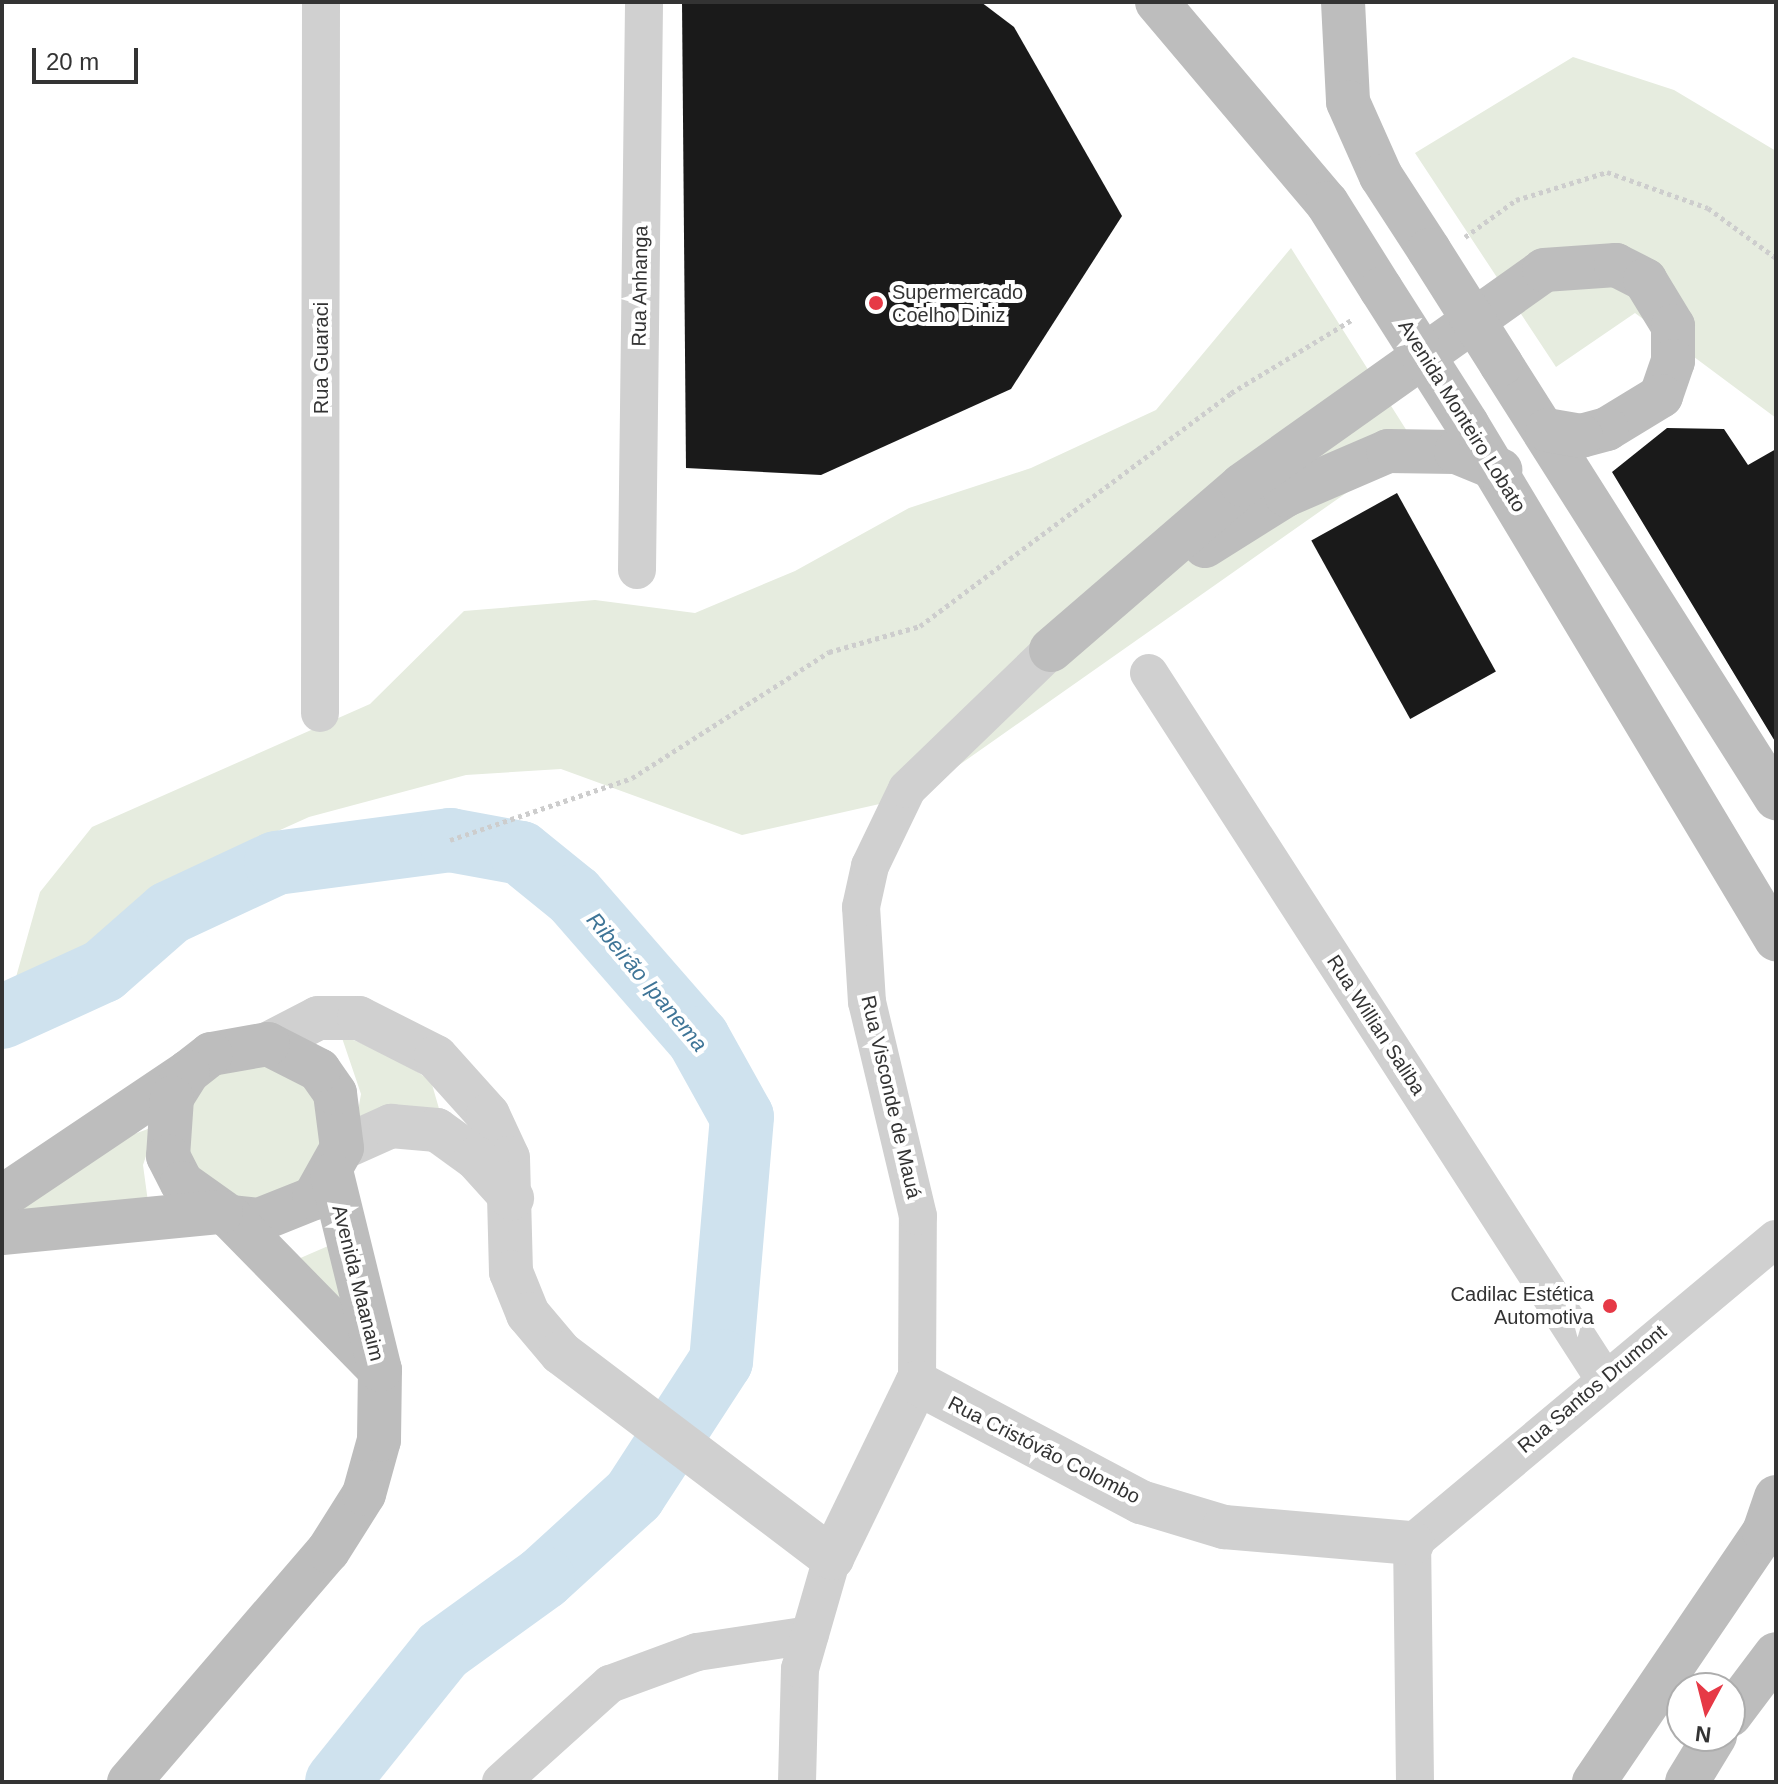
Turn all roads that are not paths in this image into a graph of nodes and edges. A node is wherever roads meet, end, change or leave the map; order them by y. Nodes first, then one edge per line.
1 (321, 2) edge
2 (644, 2) edge
3 (1157, 2) edge
4 (1343, 2) edge
5 (1548, 430) junction
6 (1500, 470) junction
7 (637, 570) dead end
8 (1051, 650) junction
9 (1149, 673) dead end
10 (320, 713) dead end
11 (1776, 798) edge
12 (1776, 939) edge
13 (268, 1044) junction
14 (188, 1072) junction
15 (337, 1162) junction
16 (2, 1197) edge
17 (514, 1199) junction
18 (225, 1214) junction
19 (2, 1233) edge
20 (1776, 1239) edge
21 (380, 1370) junction
22 (1603, 1377) junction
23 (917, 1383) junction
24 (1776, 1497) edge
25 (1412, 1543) junction
26 (832, 1558) junction
27 (810, 1635) junction
28 (1776, 1654) edge
29 (1746, 1694) edge
30 (1705, 1752) edge
31 (129, 1782) edge
32 (501, 1782) edge
33 (797, 1782) edge
34 (1415, 1782) edge
35 (1594, 1782) edge
36 (1687, 1782) edge

1 - 10 street, Rua Guaraci
2 - 7 street, Rua Anhanga
3 - 6 main road, Avenida Monteiro Lobato, bridge
4 - 5 main road, bridge
5 - 8 main road
5 - 11 main road
6 - 8 main road
6 - 12 main road, Avenida Monteiro Lobato
8 - 23 street, Rua Visconde de Mauá
9 - 22 street, Rua Willian Saliba
13 - 14 main road
13 - 15 main road
13 - 17 street
14 - 16 main road
14 - 18 main road
15 - 17 street
15 - 18 main road
15 - 21 main road, Avenida Maanaim
17 - 26 street
18 - 19 main road
18 - 21 main road, Avenida Maanaim
20 - 22 street, Rua Santos Drumont
21 - 31 main road
22 - 25 street, Rua Santos Drumont
23 - 25 street, Rua Cristóvão Colombo
23 - 26 street, Rua Visconde de Mauá
24 - 35 main road
25 - 34 street
26 - 27 street, Rua Visconde de Mauá
27 - 32 street
27 - 33 street, Rua Visconde de Mauá
28 - 29 main road
30 - 36 main road

